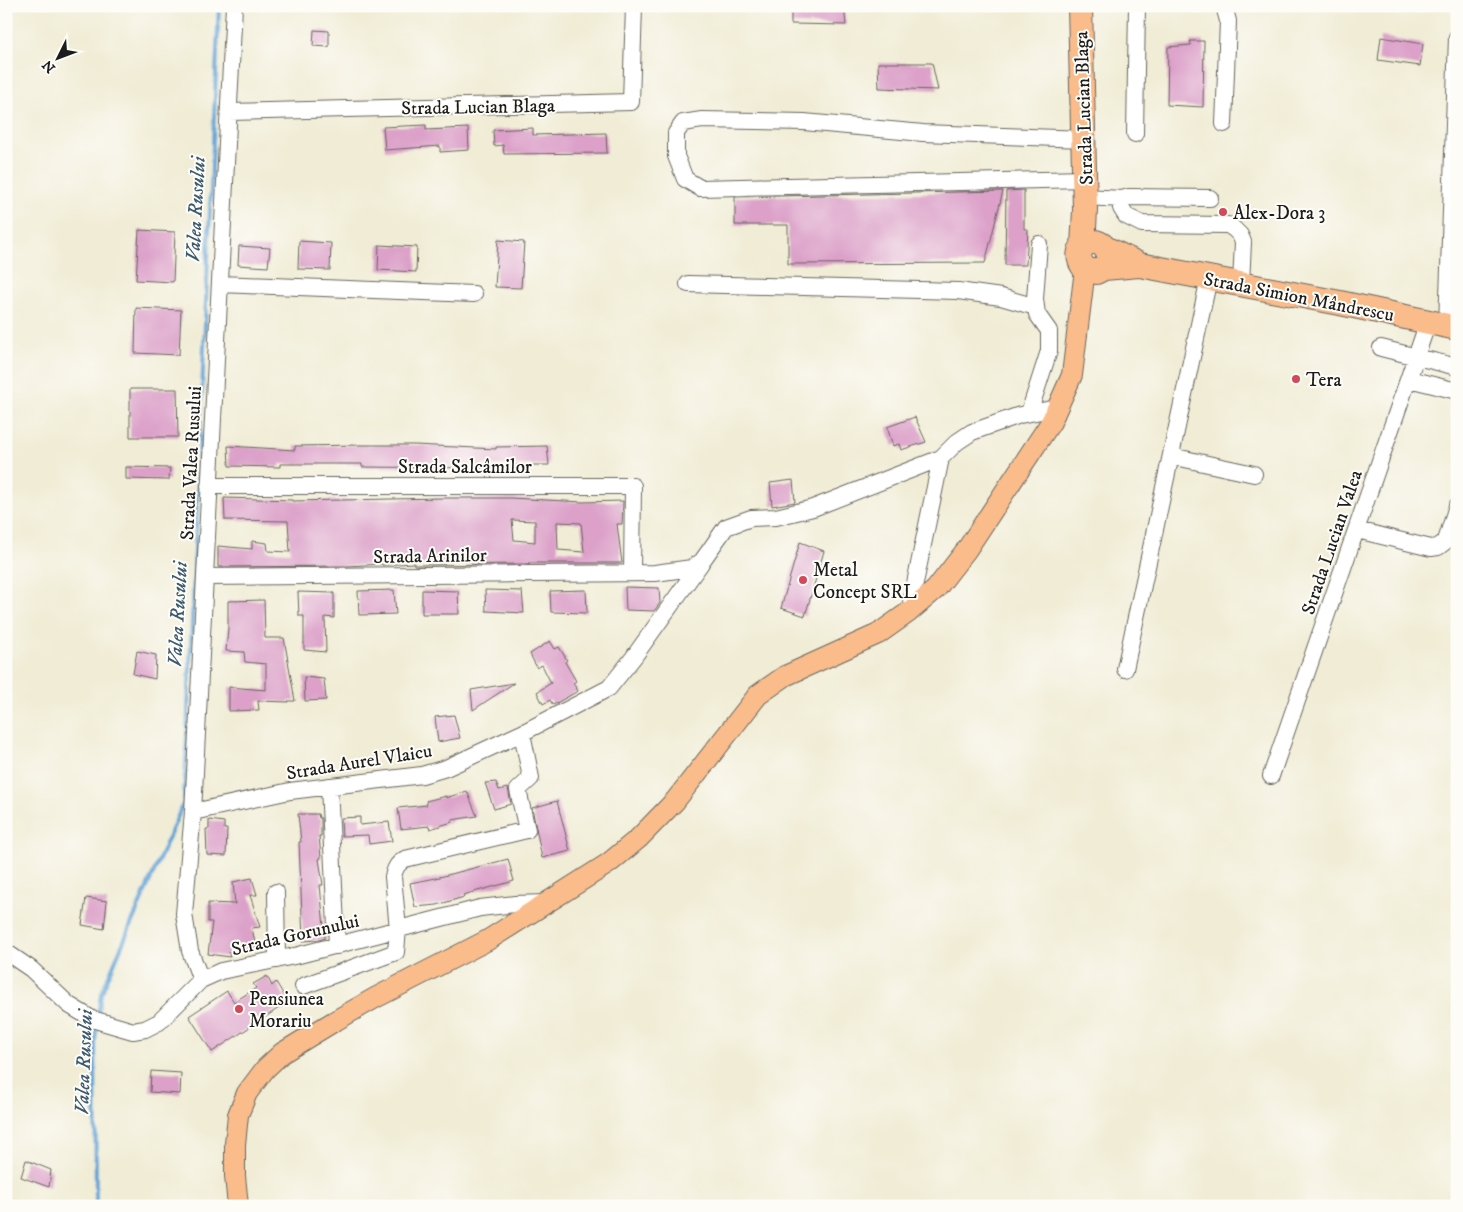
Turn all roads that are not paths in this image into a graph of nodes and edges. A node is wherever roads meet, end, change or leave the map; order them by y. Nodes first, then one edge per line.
1 (234, 6) edge
2 (634, 6) edge
3 (1080, 6) edge
4 (1137, 6) edge
5 (1224, 6) edge
6 (1457, 37) edge
7 (229, 112) junction
8 (1224, 124) dead end
9 (1135, 134) dead end
10 (1084, 139) junction
11 (1085, 195) junction
12 (1210, 198) dead end
13 (1122, 199) junction
14 (1038, 244) dead end
15 (1095, 258) junction
16 (1209, 278) junction
17 (220, 284) junction
18 (688, 284) dead end
19 (1241, 284) junction
20 (474, 294) dead end
21 (1036, 306) junction
22 (1444, 325) edge
23 (1381, 348) dead end
24 (1416, 357) junction
25 (1457, 367) edge
26 (1409, 379) junction
27 (1457, 391) edge
28 (1057, 408) junction
29 (1029, 413) junction
30 (1171, 456) junction
31 (941, 458) junction
32 (1254, 474) dead end
33 (209, 486) junction
34 (1457, 506) edge
35 (1357, 530) junction
36 (702, 562) junction
37 (632, 573) junction
38 (205, 577) junction
39 (909, 612) junction
40 (1125, 669) dead end
41 (522, 733) junction
42 (1271, 776) dead end
43 (329, 786) junction
44 (193, 812) junction
45 (276, 892) dead end
46 (546, 903) junction
47 (398, 929) junction
48 (337, 946) junction
49 (8, 958) edge
50 (276, 960) junction
51 (201, 980) junction
52 (303, 986) dead end
53 (238, 1206) edge

1 - 7 street, Strada Valea Rusului
2 - 7 street, Strada Lucian Blaga
3 - 10 highway, Strada Lucian Blaga
4 - 9 street
5 - 8 street
6 - 22 street, Strada Lucian Valea
7 - 17 street, Strada Valea Rusului
10 - 11 highway, Strada Lucian Blaga
10 - 11 street
11 - 13 street
11 - 15 highway, Strada Lucian Blaga
12 - 13 street
13 - 19 street
14 - 21 street
15 - 16 highway, Strada Simion Mândrescu
15 - 28 main road
16 - 19 highway, Strada Simion Mândrescu
16 - 30 street
17 - 20 street
17 - 33 street, Strada Valea Rusului
18 - 21 street
19 - 22 highway, Strada Simion Mândrescu
21 - 29 street
22 - 24 street, Strada Lucian Valea
23 - 24 street
24 - 25 street
24 - 26 street, Strada Lucian Valea
26 - 27 street
26 - 35 street, Strada Lucian Valea
28 - 29 street
28 - 39 main road
29 - 31 street
30 - 32 street
30 - 40 street
31 - 36 street, Strada Aurel Vlaicu
31 - 39 street
33 - 37 street, Strada Salcâmilor
33 - 38 street, Strada Valea Rusului
34 - 35 street
35 - 42 street, Strada Lucian Valea
36 - 37 street, Strada Arinilor
36 - 41 street, Strada Aurel Vlaicu
37 - 38 street, Strada Arinilor
38 - 44 street, Strada Valea Rusului
39 - 46 main road
41 - 43 street, Strada Aurel Vlaicu
41 - 47 street
43 - 44 street, Strada Aurel Vlaicu
43 - 48 street
44 - 51 street, Strada Valea Rusului
45 - 50 street
46 - 47 street, Strada Gorunului
46 - 53 main road
47 - 48 street, Strada Gorunului
47 - 52 street
48 - 50 street, Strada Gorunului
49 - 51 street
50 - 51 street, Strada Gorunului

